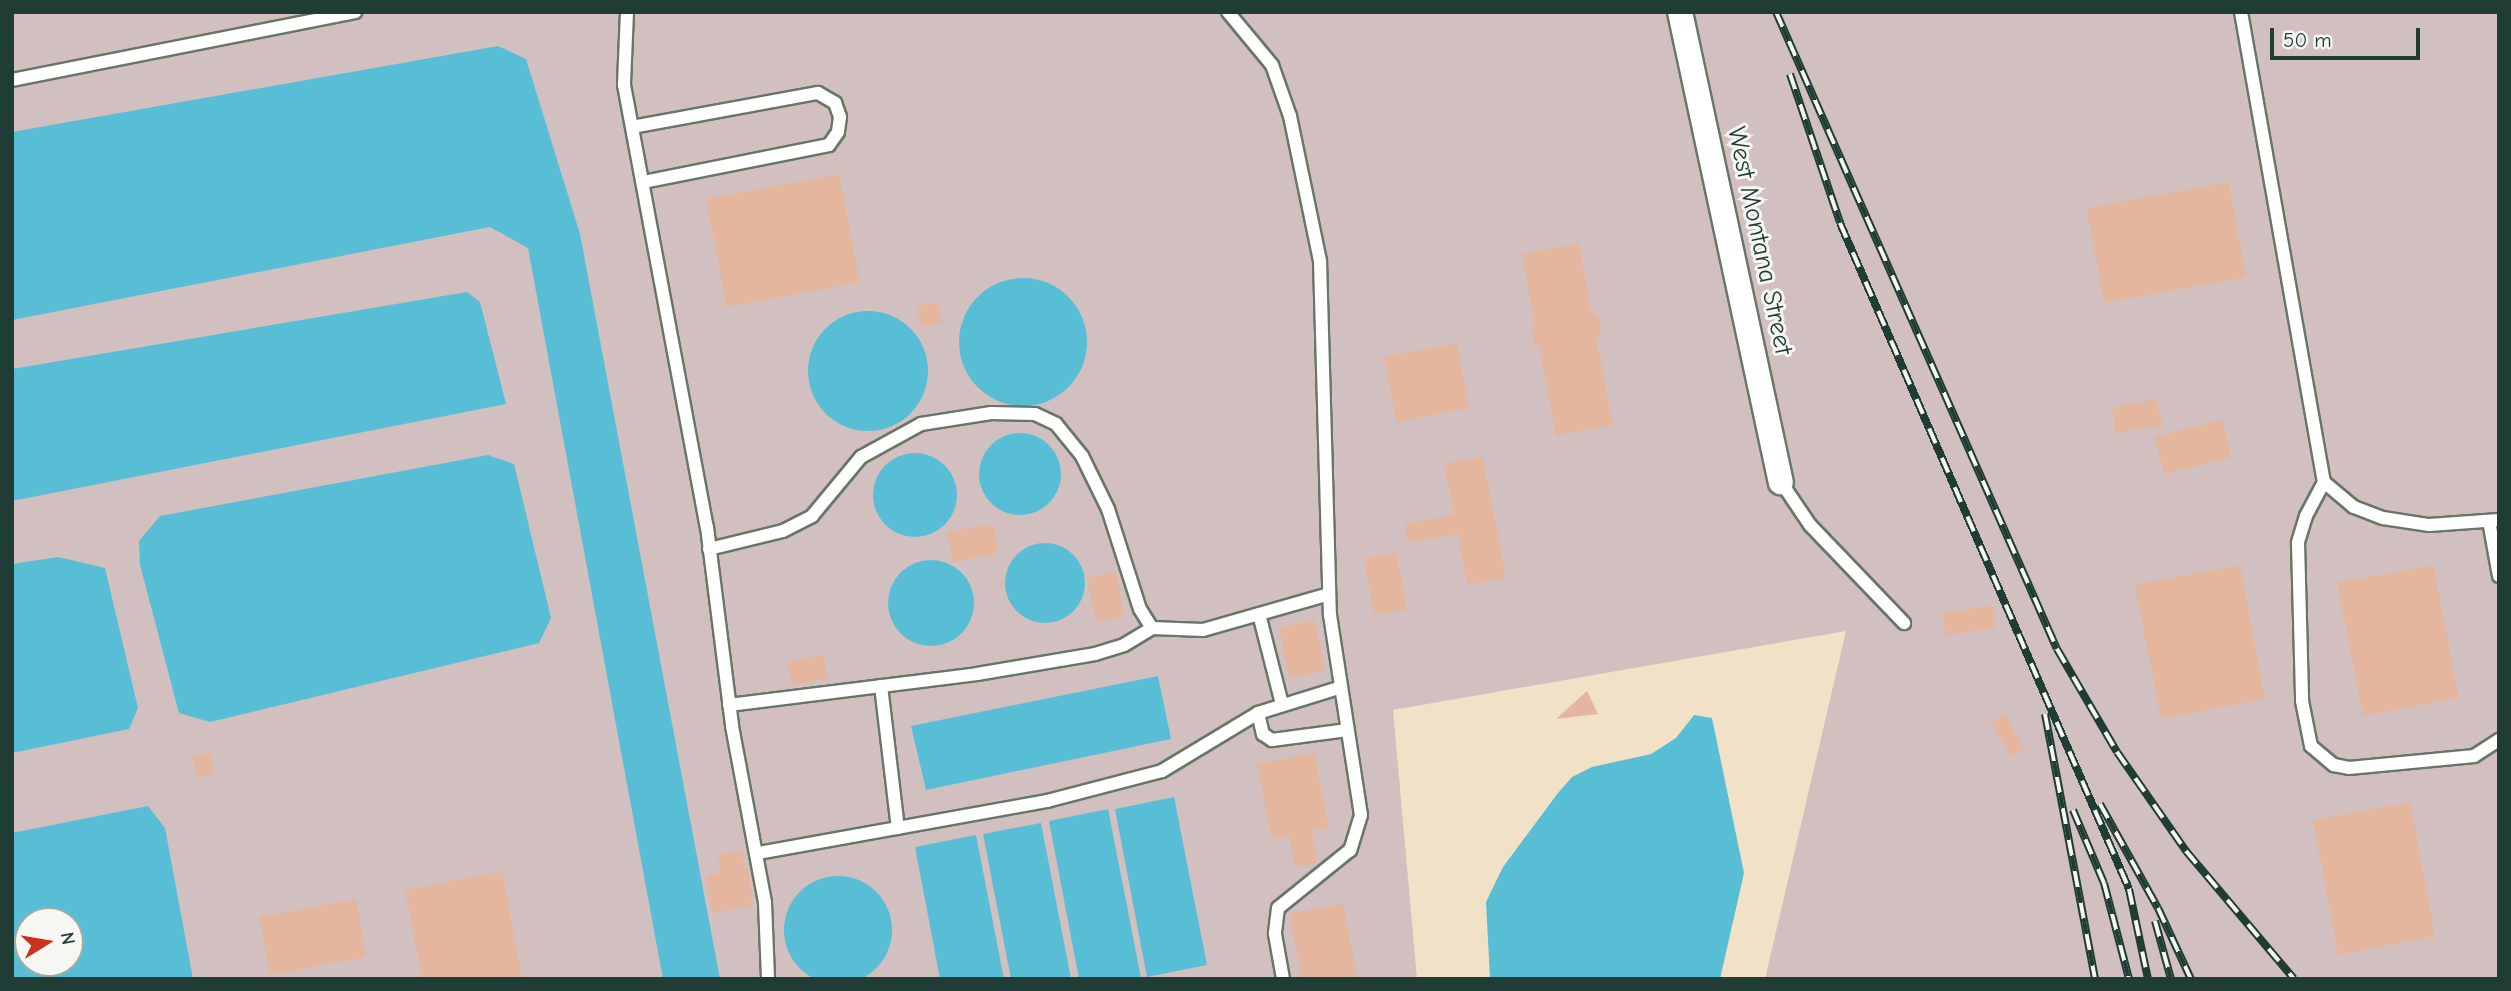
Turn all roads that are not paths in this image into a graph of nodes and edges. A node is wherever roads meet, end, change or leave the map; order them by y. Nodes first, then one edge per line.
1 (355, 12) edge
2 (627, 12) edge
3 (1228, 12) edge
4 (1680, 12) edge
5 (2241, 12) edge
6 (12, 80) edge
7 (632, 127) junction
8 (643, 182) junction
9 (1781, 482) joint
10 (2324, 482) junction
11 (2494, 521) edge
12 (709, 548) junction
13 (2499, 576) edge
14 (1329, 594) junction
15 (1259, 614) junction
16 (1904, 623) dead end
17 (1152, 628) junction
18 (881, 686) junction
19 (1339, 688) junction
20 (1282, 704) junction
21 (729, 705) junction
22 (1258, 713) junction
23 (1348, 730) junction
24 (2499, 740) edge
25 (898, 828) junction
26 (758, 853) junction
27 (768, 979) edge
28 (1283, 979) edge

1 - 6 lane
2 - 7 lane
3 - 14 lane
4 - 9 street, West Montana Street
5 - 10 lane
7 - 8 lane
7 - 8 lane
8 - 12 lane
9 - 16 lane
10 - 11 lane
10 - 24 lane
11 - 13 lane
12 - 17 lane
12 - 21 lane
14 - 15 lane
14 - 19 lane
15 - 17 lane
15 - 20 lane
17 - 18 lane
18 - 21 lane
18 - 25 lane
19 - 20 lane
19 - 23 lane
20 - 22 lane
21 - 26 lane
22 - 23 lane
22 - 25 lane
23 - 28 lane
25 - 26 lane
26 - 27 lane

